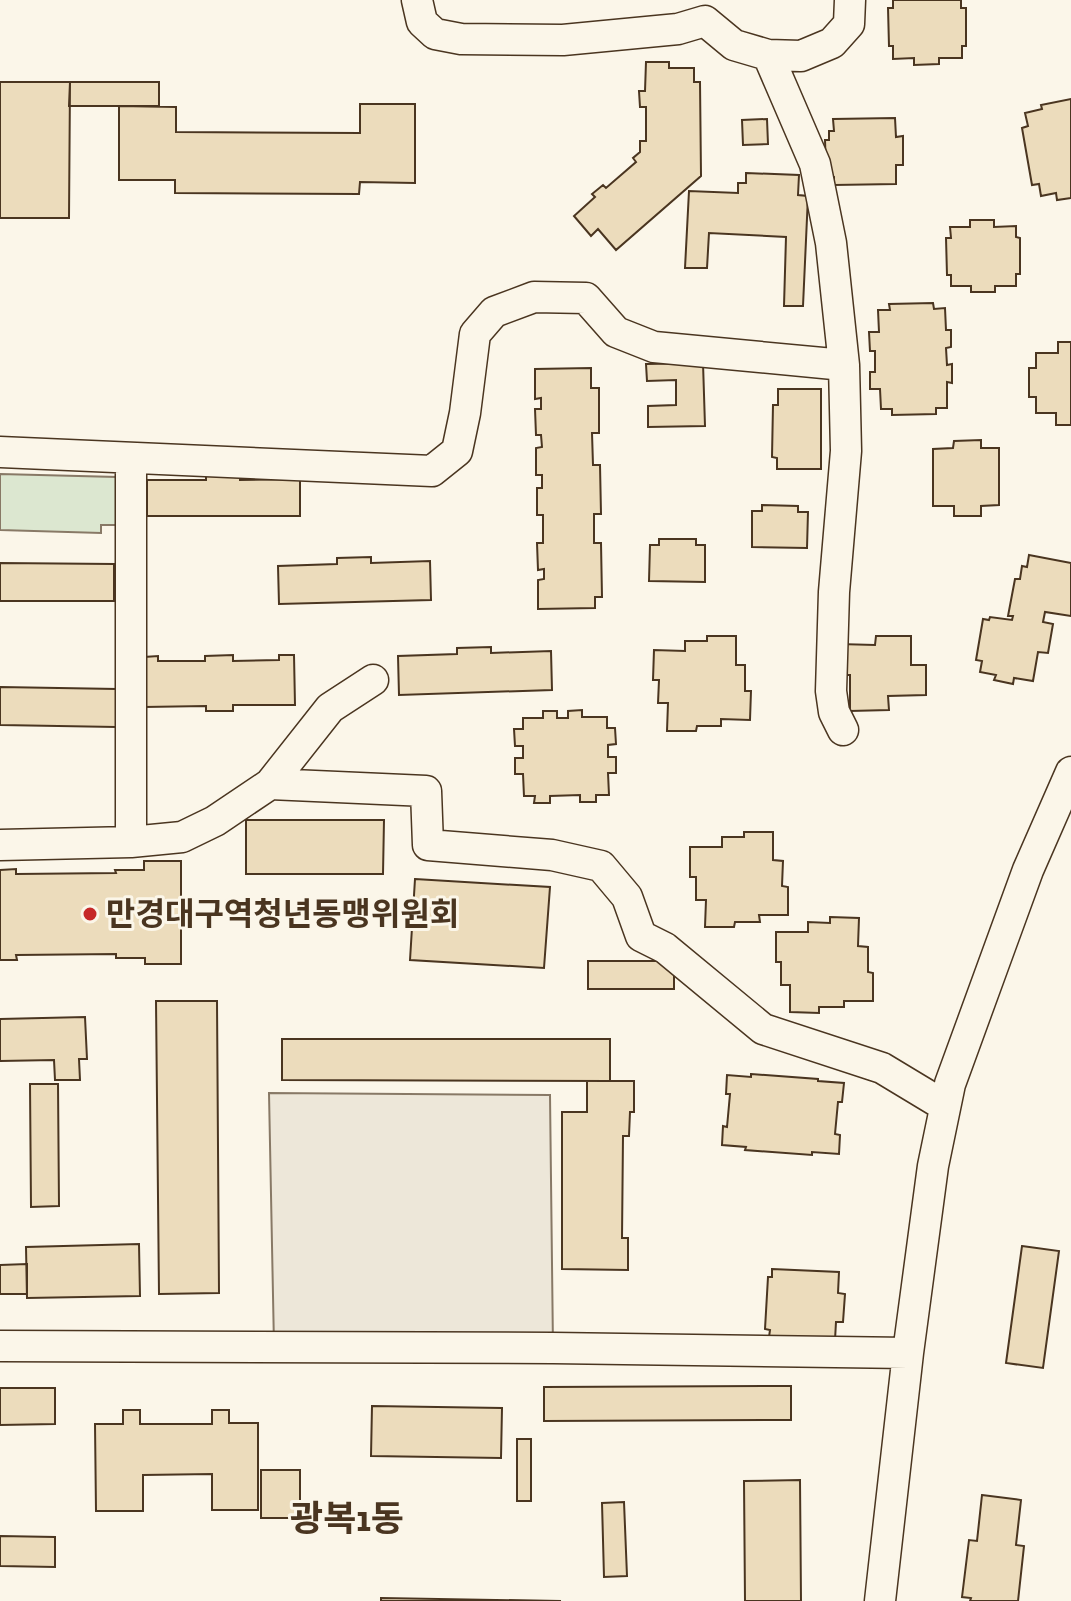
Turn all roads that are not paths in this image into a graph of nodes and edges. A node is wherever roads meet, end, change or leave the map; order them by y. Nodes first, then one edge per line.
1 (417, 0) edge
2 (850, 0) edge
3 (701, 10) edge
4 (768, 55) junction
5 (844, 365) junction
6 (0, 452) edge
7 (131, 458) junction
8 (373, 680) dead end
9 (843, 730) dead end
10 (1071, 772) edge
11 (270, 784) junction
12 (131, 842) junction
13 (0, 845) edge
14 (945, 1106) junction
15 (0, 1346) edge
16 (908, 1353) junction
17 (880, 1601) edge

1 - 3 street
2 - 4 street
3 - 4 street
4 - 5 street
5 - 7 street
5 - 9 street
6 - 7 street
7 - 12 street
8 - 11 street
10 - 14 street
11 - 12 street
11 - 14 street
12 - 13 street
14 - 16 street
15 - 16 street
16 - 17 street

